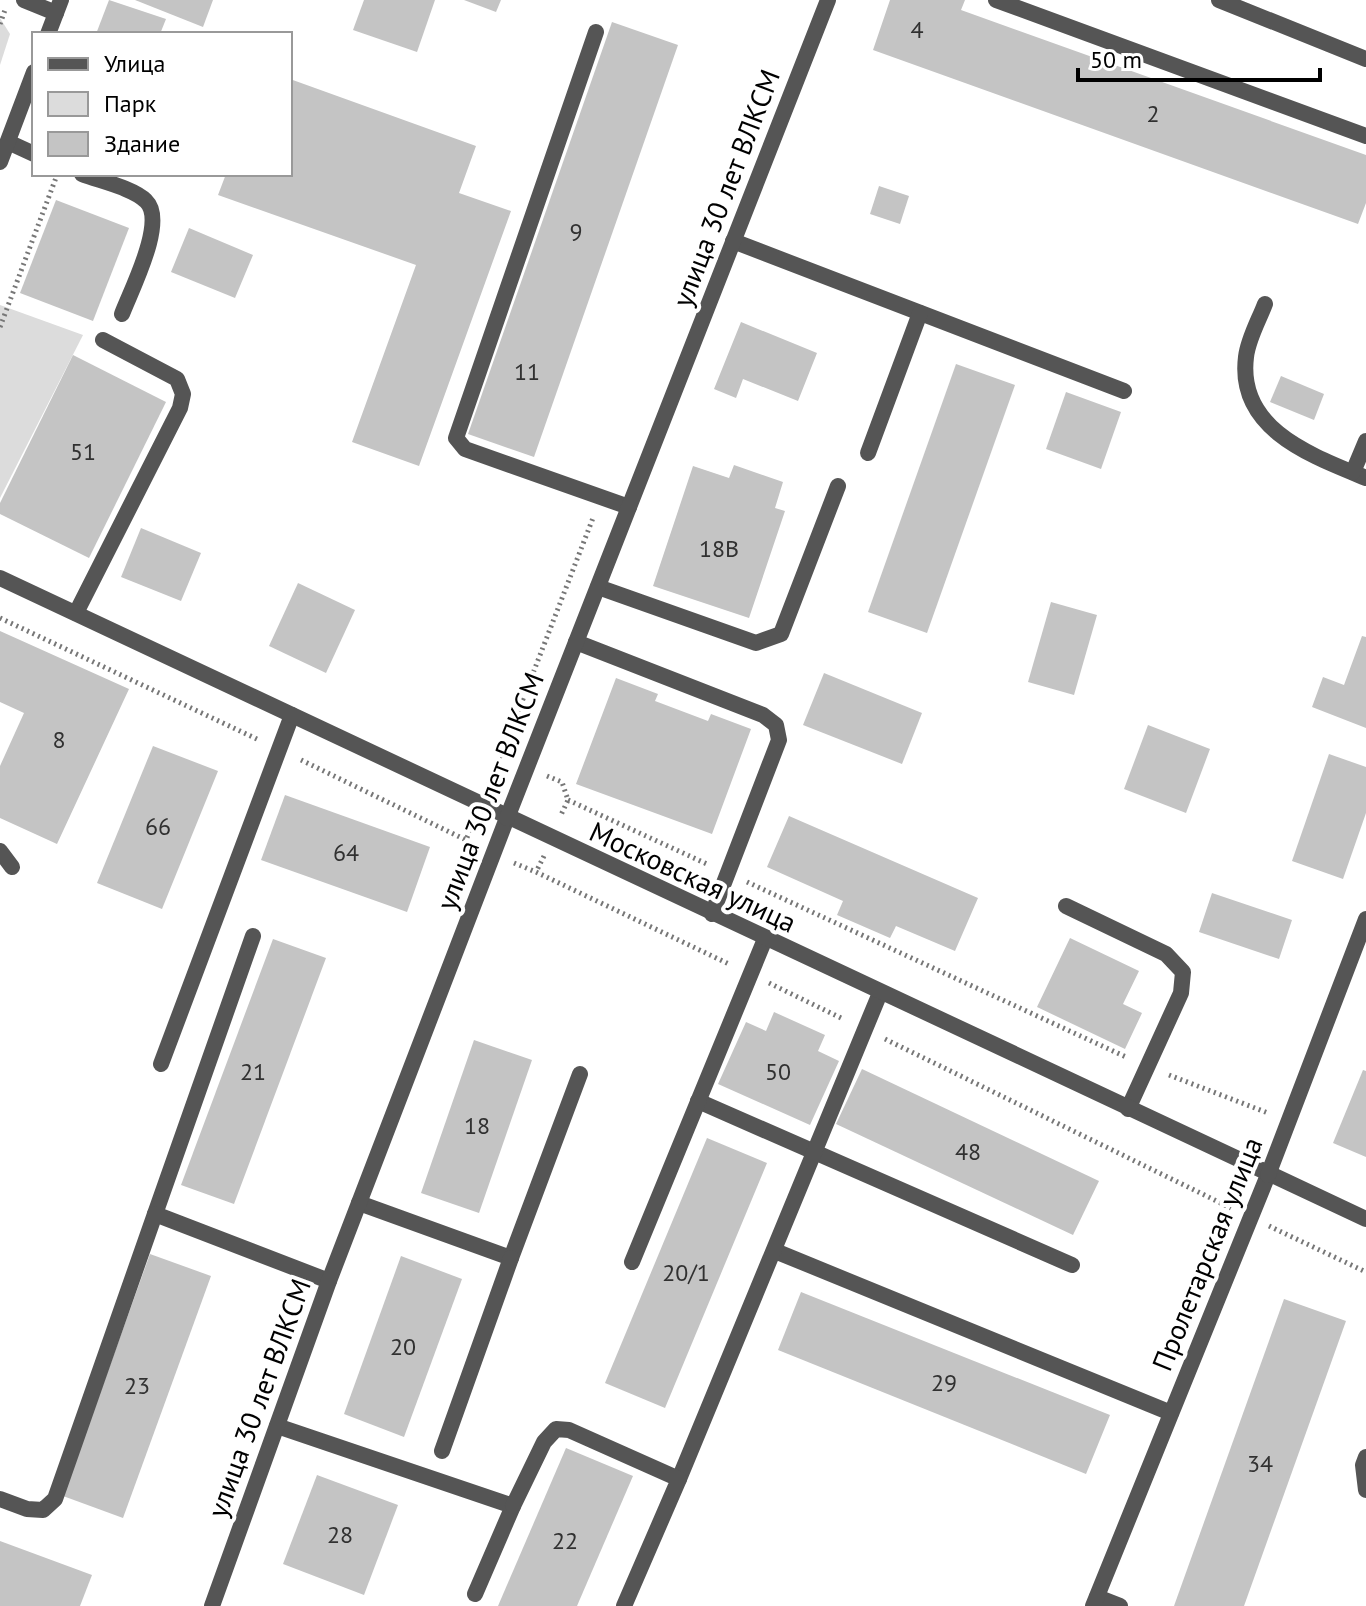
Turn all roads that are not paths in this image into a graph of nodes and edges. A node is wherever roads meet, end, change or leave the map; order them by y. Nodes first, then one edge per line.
1 (24, 0) edge
2 (828, 0) edge
3 (996, 0) edge
4 (1219, 0) edge
5 (59, 6) edge
6 (49, 32) edge
7 (596, 32) dead end
8 (1366, 59) edge
9 (32, 77) edge
10 (1366, 136) edge
11 (8, 142) junction
12 (32, 153) edge
13 (0, 162) edge
14 (87, 176) edge
15 (733, 241) junction
16 (1265, 304) dead end
17 (920, 313) junction
18 (122, 314) dead end
19 (103, 340) dead end
20 (1124, 391) dead end
21 (1366, 441) edge
22 (868, 453) dead end
23 (1359, 475) edge
24 (838, 486) dead end
25 (629, 507) junction
26 (0, 578) edge
27 (598, 587) junction
28 (76, 613) junction
29 (576, 642) junction
30 (292, 715) junction
31 (507, 818) junction
32 (0, 851) edge
33 (12, 867) dead end
34 (1066, 906) dead end
35 (712, 914) junction
36 (1366, 919) edge
37 (253, 936) dead end
38 (765, 939) junction
39 (880, 993) junction
40 (161, 1064) dead end
41 (580, 1074) dead end
42 (698, 1101) junction
43 (1128, 1109) junction
44 (816, 1152) junction
45 (1268, 1175) junction
46 (359, 1203) junction
47 (155, 1214) junction
48 (1366, 1219) edge
49 (775, 1251) junction
50 (511, 1258) junction
51 (632, 1262) dead end
52 (1072, 1265) dead end
53 (329, 1281) junction
54 (1171, 1413) junction
55 (277, 1426) junction
56 (442, 1451) dead end
57 (1366, 1457) edge
58 (679, 1479) junction
59 (1366, 1490) edge
60 (0, 1499) edge
61 (513, 1506) junction
62 (475, 1594) dead end
63 (1095, 1601) edge
64 (212, 1606) edge
65 (624, 1606) edge
66 (1120, 1606) edge

1 - 5 street
2 - 15 street, улица 30 лет ВЛКСМ
3 - 10 street
4 - 8 street
5 - 6 street
7 - 25 street
9 - 11 street
11 - 12 street
11 - 13 street
14 - 18 street
15 - 17 street
15 - 25 street, улица 30 лет ВЛКСМ
16 - 23 street
17 - 20 street
17 - 22 street
19 - 28 street
21 - 23 street
24 - 27 street
25 - 27 street, улица 30 лет ВЛКСМ
26 - 28 street, Московская улица
27 - 29 street, улица 30 лет ВЛКСМ
28 - 30 street, Московская улица
29 - 31 street, улица 30 лет ВЛКСМ
29 - 35 street
30 - 31 street, Московская улица
30 - 40 street
31 - 35 street, Московская улица
31 - 46 street, улица 30 лет ВЛКСМ
32 - 33 street
34 - 43 street
35 - 38 street, Московская улица
36 - 45 street, Пролетарская улица
37 - 47 street
38 - 39 street, Московская улица
38 - 42 street
39 - 43 street, Московская улица
39 - 44 street
41 - 50 street
42 - 44 street
42 - 51 street
43 - 45 street, Московская улица
44 - 49 street
44 - 52 street
45 - 48 street, Московская улица
45 - 54 street, Пролетарская улица
46 - 50 street
46 - 53 street, улица 30 лет ВЛКСМ
47 - 53 street
47 - 60 street
49 - 54 street
49 - 58 street
50 - 56 street
53 - 55 street, улица 30 лет ВЛКСМ
54 - 63 street, Пролетарская улица
55 - 61 street
55 - 64 street, улица 30 лет ВЛКСМ
57 - 59 street
58 - 61 street
58 - 65 street
61 - 62 street
63 - 66 street

